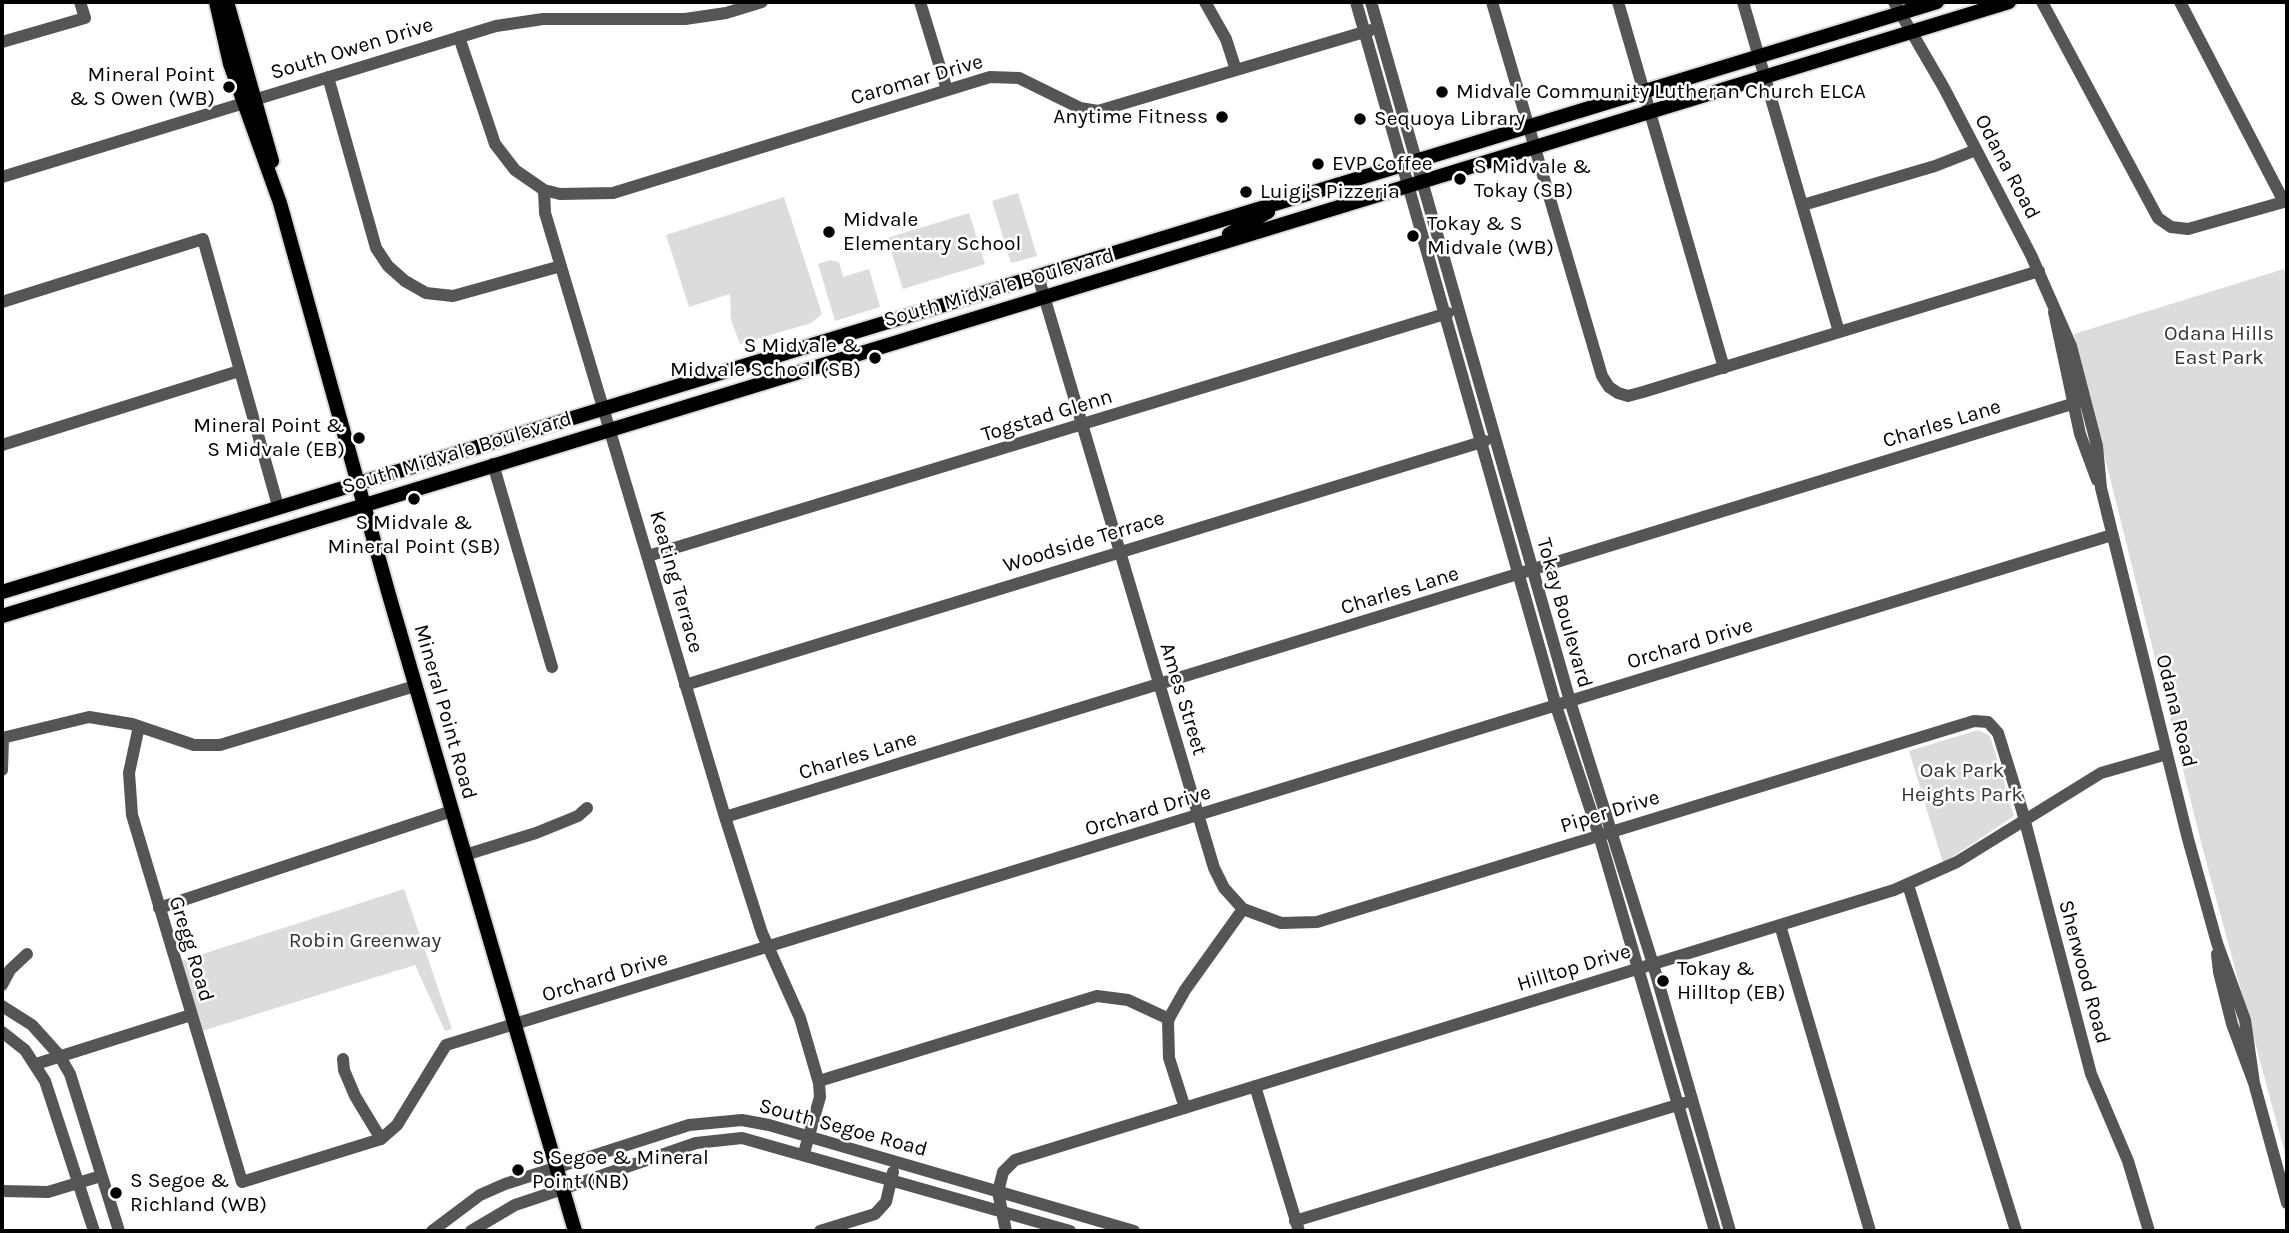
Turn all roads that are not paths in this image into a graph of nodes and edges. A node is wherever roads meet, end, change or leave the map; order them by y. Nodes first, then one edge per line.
1 (80, 2) edge
2 (216, 2) edge
3 (227, 2) edge
4 (762, 2) edge
5 (920, 2) edge
6 (1205, 2) edge
7 (1356, 2) edge
8 (1371, 2) edge
9 (1492, 2) edge
10 (1618, 2) edge
11 (1743, 2) edge
12 (1937, 2) edge
13 (2009, 2) edge
14 (2042, 2) edge
15 (2180, 2) edge
16 (1901, 7) edge
17 (1378, 28) junction
18 (1914, 30) junction
19 (1365, 32) junction
20 (459, 37) junction
21 (2, 41) edge
22 (1759, 56) junction
23 (1236, 70) junction
24 (1765, 76) junction
25 (328, 77) junction
26 (947, 90) junction
27 (1644, 92) junction
28 (249, 101) junction
29 (1649, 110) junction
30 (1528, 127) junction
31 (1534, 146) junction
32 (1976, 150) junction
33 (1408, 162) junction
34 (2, 177) edge
35 (1413, 182) junction
36 (544, 190) junction
37 (2286, 202) edge
38 (1803, 205) junction
39 (1271, 206) junction
40 (1197, 252) junction
41 (561, 266) junction
42 (2039, 271) junction
43 (1038, 276) junction
44 (1044, 296) junction
45 (2, 302) edge
46 (1456, 311) junction
47 (1443, 315) junction
48 (1839, 332) junction
49 (1724, 368) junction
50 (239, 372) junction
51 (2079, 402) junction
52 (605, 407) junction
53 (1081, 425) junction
54 (611, 427) junction
55 (1493, 438) junction
56 (1480, 442) junction
57 (2, 446) edge
58 (493, 464) junction
59 (358, 484) junction
60 (364, 504) junction
61 (278, 506) junction
62 (2112, 535) junction
63 (1118, 552) junction
64 (648, 556) junction
65 (1532, 570) junction
66 (1518, 574) junction
67 (2, 592) edge
68 (2, 615) edge
69 (552, 667) dead end
70 (1159, 684) junction
71 (685, 685) junction
72 (415, 686) junction
73 (1570, 701) junction
74 (1556, 706) junction
75 (1988, 722) joint
76 (139, 726) junction
77 (2, 738) edge
78 (2167, 754) junction
79 (2, 770) edge
80 (587, 808) dead end
81 (452, 811) junction
82 (1198, 816) junction
83 (725, 817) junction
84 (2024, 819) junction
85 (1613, 831) junction
86 (1599, 835) junction
87 (465, 855) junction
88 (1908, 885) junction
89 (159, 908) junction
90 (1243, 909) junction
91 (1780, 925) junction
92 (768, 947) junction
93 (27, 954) dead end
94 (1653, 964) junction
95 (1637, 969) junction
96 (2, 985) edge
97 (2, 1006) edge
98 (191, 1015) junction
99 (1169, 1018) junction
100 (515, 1024) junction
101 (2, 1032) edge
102 (59, 1055) junction
103 (343, 1059) dead end
104 (36, 1064) junction
105 (819, 1081) junction
106 (1255, 1086) junction
107 (1692, 1100) junction
108 (1678, 1105) junction
109 (1185, 1108) junction
110 (809, 1136) junction
111 (381, 1139) junction
112 (804, 1153) junction
113 (896, 1162) junction
114 (555, 1166) junction
115 (101, 1176) junction
116 (891, 1179) junction
117 (79, 1183) junction
118 (562, 1189) junction
119 (2, 1191) edge
120 (998, 1200) junction
121 (2287, 1203) edge
122 (1297, 1226) edge
123 (1730, 1229) edge
124 (94, 1231) edge
125 (119, 1231) edge
126 (432, 1231) edge
127 (471, 1231) edge
128 (575, 1231) edge
129 (820, 1231) edge
130 (1006, 1231) edge
131 (1070, 1231) edge
132 (1134, 1231) edge
133 (1715, 1231) edge
134 (1870, 1231) edge
135 (2016, 1231) edge
136 (2149, 1231) edge

1 - 21 street
2 - 28 main road, Mineral Point Road
3 - 28 main road, Mineral Point Road
4 - 20 street, South Owen Drive
5 - 26 street
6 - 23 street
7 - 19 street, Tokay Boulevard
8 - 17 street, Tokay Boulevard
9 - 30 street
10 - 27 street
11 - 22 street
12 - 16 main road, South Midvale Boulevard
13 - 18 main road, South Midvale Boulevard
14 - 37 street
15 - 37 street
16 - 18 street, Odana Road
16 - 22 main road, South Midvale Boulevard
17 - 19 street, Caromar Drive
17 - 33 street, Tokay Boulevard
18 - 24 main road, South Midvale Boulevard
18 - 32 street, Odana Road
19 - 23 street, Caromar Drive
19 - 33 street, Tokay Boulevard
20 - 25 street, South Owen Drive
20 - 36 street
22 - 24 street
22 - 27 main road, South Midvale Boulevard
23 - 26 street, Caromar Drive
24 - 29 main road, South Midvale Boulevard
24 - 38 street
25 - 28 street, South Owen Drive
25 - 41 street
26 - 36 street, Caromar Drive
27 - 29 street
27 - 30 main road, South Midvale Boulevard
28 - 34 street, South Owen Drive
28 - 59 main road, Mineral Point Road
29 - 31 main road, South Midvale Boulevard
29 - 49 street
30 - 31 street
30 - 33 main road, South Midvale Boulevard
31 - 35 main road, South Midvale Boulevard
31 - 49 street
32 - 38 street
32 - 42 street, Odana Road
33 - 35 street, Tokay Boulevard
33 - 39 main road, South Midvale Boulevard
35 - 40 main road, South Midvale Boulevard
35 - 46 street, Tokay Boulevard
35 - 47 street, Tokay Boulevard
36 - 41 street, Keating Terrace
38 - 48 street
39 - 40 main road
39 - 43 main road, South Midvale Boulevard
40 - 44 main road, South Midvale Boulevard
41 - 52 street, Keating Terrace
42 - 48 street
42 - 51 street, Odana Road
43 - 44 street, Ames Street
43 - 52 main road, South Midvale Boulevard
44 - 53 street, Ames Street
44 - 54 main road, South Midvale Boulevard
45 - 50 street
46 - 47 street, Togstad Glenn
46 - 55 street, Tokay Boulevard
47 - 53 street, Togstad Glenn
47 - 56 street, Tokay Boulevard
48 - 49 street
50 - 57 street
50 - 61 street
51 - 62 street, Odana Road
51 - 65 street, Charles Lane
52 - 54 street, Keating Terrace
52 - 59 main road, South Midvale Boulevard
53 - 63 street, Ames Street
53 - 64 street, Togstad Glenn
54 - 58 main road, South Midvale Boulevard
54 - 64 street, Keating Terrace
55 - 56 street, Woodside Terrace
55 - 65 street, Tokay Boulevard
56 - 63 street, Woodside Terrace
56 - 66 street, Tokay Boulevard
58 - 60 main road, South Midvale Boulevard
58 - 69 street
59 - 60 main road, Mineral Point Road
59 - 61 main road, South Midvale Boulevard
60 - 68 main road, South Midvale Boulevard
60 - 72 main road, Mineral Point Road
61 - 67 main road, South Midvale Boulevard
62 - 73 street, Orchard Drive
62 - 78 street, Odana Road
63 - 70 street, Ames Street
63 - 71 street, Woodside Terrace
64 - 71 street, Keating Terrace
65 - 66 street, Charles Lane
65 - 73 street, Tokay Boulevard
66 - 70 street, Charles Lane
66 - 74 street, Tokay Boulevard
70 - 82 street, Ames Street
70 - 83 street, Charles Lane
71 - 83 street, Keating Terrace
72 - 76 street
72 - 81 main road, Mineral Point Road
73 - 74 street, Orchard Drive
73 - 85 street, Tokay Boulevard
74 - 82 street, Orchard Drive
74 - 86 street, Tokay Boulevard
75 - 84 street, Sherwood Road
75 - 85 street, Piper Drive
76 - 77 street
76 - 89 street, Gregg Road
77 - 79 street
78 - 84 street, Hilltop Drive
78 - 121 street, Odana Road
80 - 87 street
81 - 87 main road, Mineral Point Road
81 - 89 street
82 - 90 street, Ames Street
82 - 92 street, Orchard Drive
83 - 92 street, Keating Terrace
84 - 88 street, Hilltop Drive
84 - 136 street, Sherwood Road
85 - 86 street, Piper Drive
85 - 94 street, Tokay Boulevard
86 - 90 street, Piper Drive
86 - 95 street, Tokay Boulevard
87 - 100 main road, Mineral Point Road
88 - 91 street, Hilltop Drive
88 - 135 street
89 - 98 street, Gregg Road
90 - 99 street
91 - 94 street, Hilltop Drive
91 - 134 street
92 - 100 street, Orchard Drive
92 - 105 street, Keating Terrace
93 - 96 street
94 - 95 street, Hilltop Drive
94 - 107 street, Tokay Boulevard
95 - 106 street, Hilltop Drive
95 - 108 street, Tokay Boulevard
97 - 102 street
98 - 102 street
98 - 111 street, Gregg Road
99 - 105 street
99 - 109 street
100 - 111 street, Orchard Drive
100 - 114 main road, Mineral Point Road
101 - 104 street
102 - 104 street
102 - 115 street
103 - 111 street
104 - 117 street
105 - 110 street, Keating Terrace
106 - 109 street, Hilltop Drive
106 - 122 street
107 - 108 street
107 - 123 street, Tokay Boulevard
108 - 122 street
108 - 133 street, Tokay Boulevard
109 - 120 street, Hilltop Drive
110 - 112 street, Keating Terrace
110 - 113 street, South Segoe Road
110 - 114 street, South Segoe Road
112 - 116 street, South Segoe Road
112 - 118 street, South Segoe Road
113 - 116 street
113 - 120 street, South Segoe Road
114 - 118 main road, Mineral Point Road
114 - 126 street, South Segoe Road
115 - 117 street
115 - 125 street
116 - 120 street, South Segoe Road
116 - 129 street
117 - 119 street
117 - 124 street
118 - 127 street, South Segoe Road
118 - 128 main road, Mineral Point Road
120 - 130 street
120 - 131 street, South Segoe Road
120 - 132 street, South Segoe Road
123 - 133 street

